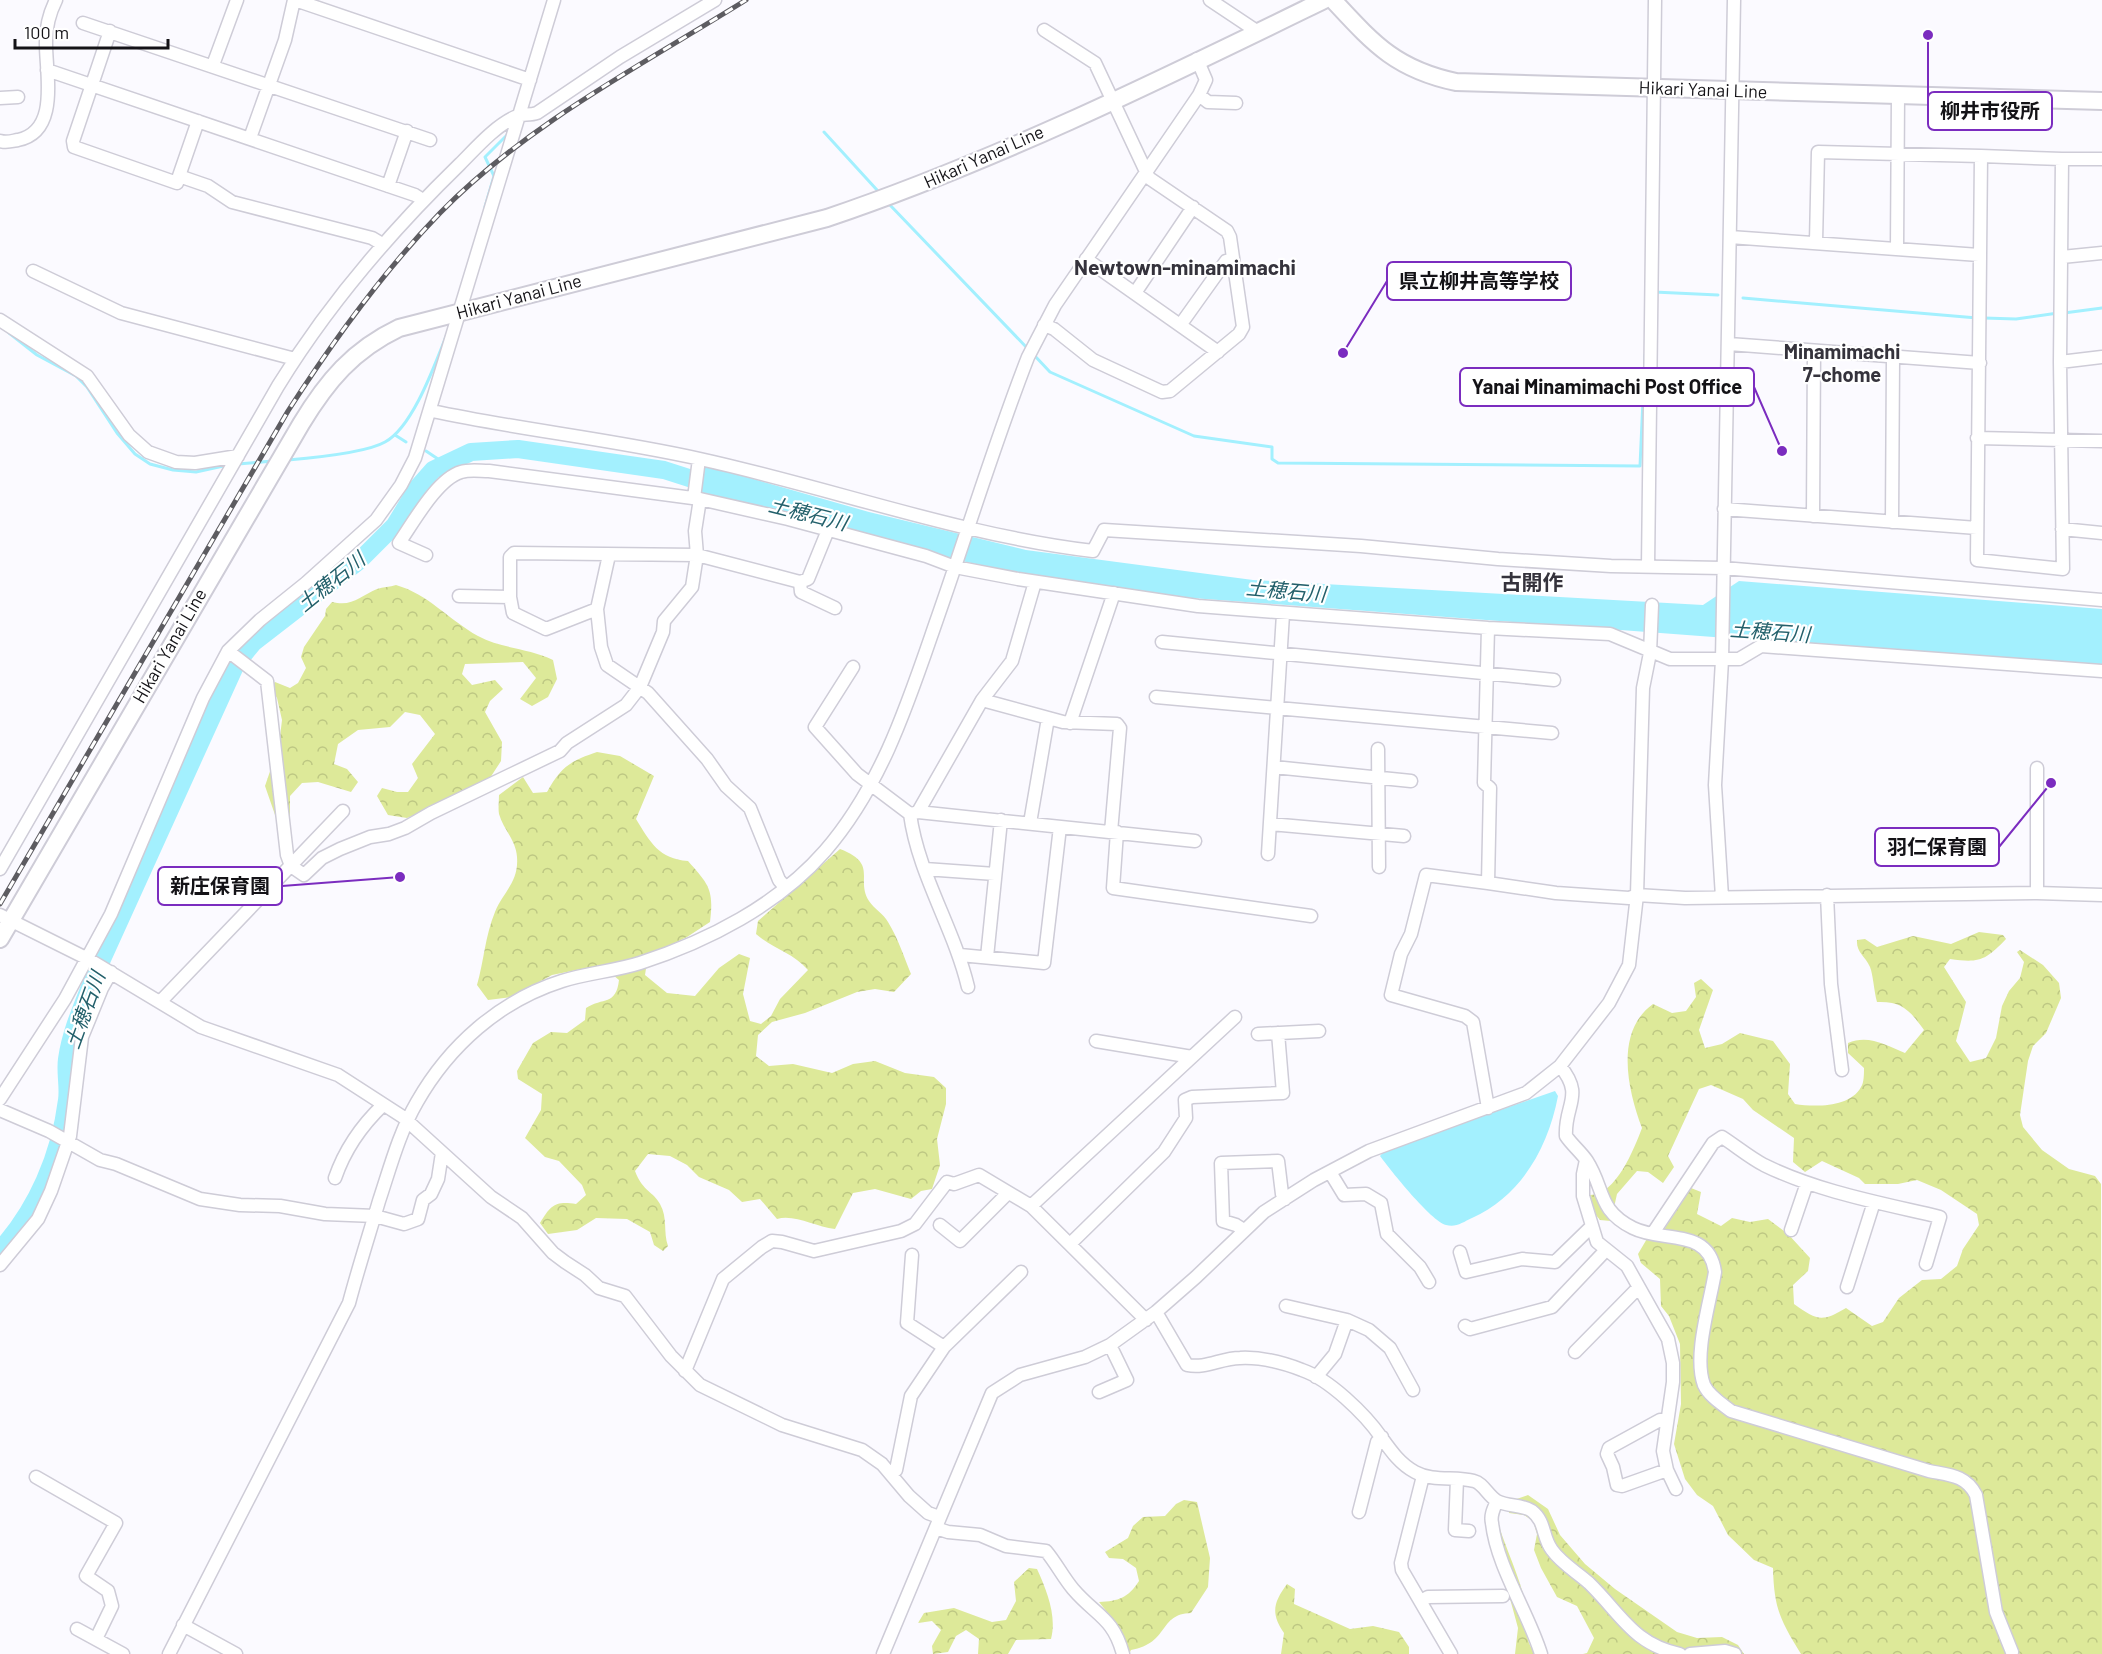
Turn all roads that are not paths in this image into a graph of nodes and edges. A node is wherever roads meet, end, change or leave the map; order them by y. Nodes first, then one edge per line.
1 (56, 0) edge
2 (237, 0) edge
3 (295, 0) edge
4 (554, 0) edge
5 (715, 0) edge
6 (1210, 0) edge
7 (1324, 0) edge
8 (1333, 0) edge
9 (1655, 0) edge
10 (1734, 0) edge
11 (83, 23) dead end
12 (1044, 30) dead end
13 (110, 32) junction
14 (1258, 32) junction
15 (1197, 59) junction
16 (213, 65) junction
17 (47, 70) junction
18 (530, 80) junction
19 (271, 84) junction
20 (91, 86) junction
21 (1654, 89) junction
22 (1732, 91) junction
23 (1199, 95) junction
24 (1898, 95) junction
25 (0, 98) edge
26 (18, 98) dead end
27 (1114, 100) junction
28 (2102, 101) edge
29 (1236, 103) dead end
30 (521, 114) junction
31 (198, 121) junction
32 (407, 131) junction
33 (250, 138) junction
34 (430, 140) dead end
35 (0, 141) edge
36 (1898, 154) junction
37 (1981, 156) junction
38 (2062, 159) junction
39 (2102, 159) edge
40 (1146, 171) junction
41 (179, 176) junction
42 (388, 186) junction
43 (423, 200) junction
44 (1193, 207) junction
45 (1730, 237) junction
46 (1816, 242) junction
47 (382, 244) junction
48 (1898, 249) junction
49 (2102, 253) edge
50 (1979, 255) junction
51 (2062, 257) junction
52 (1086, 259) junction
53 (1233, 259) junction
54 (33, 271) dead end
55 (1135, 292) junction
56 (453, 315) junction
57 (0, 320) edge
58 (1181, 324) junction
59 (1044, 325) junction
60 (1729, 344) junction
61 (1814, 351) junction
62 (1218, 352) junction
63 (2102, 357) edge
64 (1893, 358) junction
65 (294, 359) junction
66 (2060, 362) junction
67 (1980, 363) junction
68 (432, 411) junction
69 (1977, 438) junction
70 (2062, 440) junction
71 (2102, 441) edge
72 (699, 461) junction
73 (234, 462) junction
74 (696, 497) junction
75 (1724, 509) junction
76 (1813, 516) junction
77 (1892, 522) junction
78 (1977, 528) junction
79 (2062, 529) junction
80 (828, 530) junction
81 (968, 530) junction
82 (2102, 533) edge
83 (426, 555) dead end
84 (609, 555) junction
85 (697, 555) junction
86 (956, 565) junction
87 (1648, 567) junction
88 (1723, 568) junction
89 (800, 582) junction
90 (1035, 582) junction
91 (1114, 593) junction
92 (459, 596) dead end
93 (510, 597) junction
94 (2102, 600) edge
95 (1652, 605) dead end
96 (835, 608) dead end
97 (597, 609) junction
98 (1283, 614) junction
99 (1488, 628) junction
100 (1162, 642) dead end
101 (228, 651) junction
102 (1650, 652) junction
103 (1281, 653) junction
104 (1722, 660) junction
105 (853, 668) dead end
106 (2102, 671) edge
107 (1486, 674) junction
108 (1554, 680) dead end
109 (640, 687) junction
110 (1156, 697) dead end
111 (982, 700) junction
112 (1278, 708) junction
113 (1048, 718) junction
114 (1070, 723) junction
115 (1484, 728) junction
116 (1552, 733) dead end
117 (1378, 749) dead end
118 (1274, 767) junction
119 (2037, 768) dead end
120 (1378, 777) junction
121 (1411, 781) dead end
122 (870, 786) junction
123 (343, 811) dead end
124 (914, 813) junction
125 (1000, 820) junction
126 (1030, 823) junction
127 (1270, 824) junction
128 (1060, 827) junction
129 (1114, 832) junction
130 (1379, 834) junction
131 (1404, 836) dead end
132 (1195, 841) dead end
133 (1268, 854) dead end
134 (291, 866) junction
135 (1379, 867) dead end
136 (925, 868) junction
137 (0, 869) edge
138 (995, 874) junction
139 (1488, 883) junction
140 (785, 887) junction
141 (2037, 893) junction
142 (1637, 895) junction
143 (2102, 895) edge
144 (1827, 896) junction
145 (1722, 897) junction
146 (1311, 916) dead end
147 (5, 918) edge
148 (0, 939) edge
149 (960, 955) junction
150 (987, 957) junction
151 (90, 960) junction
152 (108, 970) junction
153 (968, 987) dead end
154 (160, 1002) junction
155 (1235, 1017) dead end
156 (1319, 1031) dead end
157 (1278, 1033) junction
158 (1258, 1034) dead end
159 (1096, 1041) dead end
160 (1192, 1056) junction
161 (1560, 1066) junction
162 (1842, 1070) dead end
163 (0, 1099) edge
164 (383, 1105) junction
165 (1488, 1108) junction
166 (0, 1110) edge
167 (407, 1121) junction
168 (67, 1140) junction
169 (442, 1153) junction
170 (1586, 1160) junction
171 (1330, 1172) junction
172 (335, 1178) dead end
173 (1807, 1183) junction
174 (1008, 1193) junction
175 (1285, 1199) junction
176 (1874, 1202) junction
177 (1031, 1206) junction
178 (375, 1216) junction
179 (939, 1225) dead end
180 (1591, 1227) junction
181 (1244, 1230) junction
182 (1791, 1230) dead end
183 (1653, 1233) junction
184 (1070, 1244) junction
185 (1605, 1251) junction
186 (1460, 1252) dead end
187 (912, 1255) dead end
188 (1926, 1264) dead end
189 (0, 1265) edge
190 (1021, 1272) dead end
191 (1429, 1282) dead end
192 (1847, 1287) dead end
193 (1638, 1288) junction
194 (1287, 1306) dead end
195 (1156, 1312) junction
196 (1146, 1320) junction
197 (1347, 1320) junction
198 (1466, 1326) dead end
199 (1110, 1345) junction
200 (945, 1347) junction
201 (1575, 1352) dead end
202 (685, 1371) junction
203 (1316, 1377) junction
204 (1413, 1390) dead end
205 (1099, 1392) dead end
206 (1667, 1420) junction
207 (1382, 1437) junction
208 (1667, 1470) junction
209 (891, 1474) junction
210 (1423, 1476) junction
211 (36, 1477) dead end
212 (1457, 1479) junction
213 (1676, 1489) dead end
214 (1497, 1501) junction
215 (1359, 1512) dead end
216 (938, 1523) junction
217 (1469, 1531) dead end
218 (1503, 1596) dead end
219 (1421, 1601) junction
220 (183, 1625) junction
221 (77, 1629) dead end
222 (100, 1646) edge
223 (2012, 1652) dead end
224 (123, 1654) edge
225 (169, 1654) edge
226 (236, 1654) edge
227 (884, 1654) edge
228 (1123, 1654) edge
229 (1451, 1654) edge
230 (1541, 1654) edge
231 (1680, 1654) edge
232 (1690, 1654) edge
233 (1736, 1654) edge

1 - 17 street
2 - 16 street
3 - 18 street
3 - 19 street
4 - 18 street
5 - 30 street
6 - 14 street
7 - 14 main road, Hikari Yanai Line
8 - 21 main road, Hikari Yanai Line
9 - 21 street
10 - 22 street
11 - 13 street
12 - 27 street
13 - 16 street
13 - 20 street
14 - 15 main road, Hikari Yanai Line
15 - 23 street
15 - 27 main road, Hikari Yanai Line
16 - 19 street
17 - 20 street
17 - 35 street
18 - 30 street
19 - 32 street
19 - 33 street
20 - 31 street
20 - 41 street
21 - 22 main road, Hikari Yanai Line
21 - 87 street
22 - 24 main road, Hikari Yanai Line
22 - 45 street
23 - 29 street
23 - 40 street
24 - 28 main road, Hikari Yanai Line
24 - 36 street
25 - 26 street
27 - 40 street
27 - 56 main road, Hikari Yanai Line
30 - 43 street
30 - 56 street
31 - 33 street
31 - 41 street
32 - 34 street
32 - 42 street
33 - 42 street
36 - 37 street
36 - 46 street
36 - 48 street
37 - 38 street
37 - 50 street
38 - 39 street
38 - 51 street
40 - 44 street
40 - 52 street
41 - 47 street
42 - 43 street
43 - 47 street
44 - 53 street
44 - 55 street
45 - 46 street
45 - 60 street
46 - 48 street
47 - 65 street
48 - 50 street
49 - 51 street
50 - 67 street
51 - 66 street
52 - 55 street
52 - 59 street
53 - 58 street
53 - 62 street
54 - 65 street
55 - 58 street
56 - 68 street
56 - 147 main road, Hikari Yanai Line
57 - 73 street
58 - 62 street
59 - 62 street
59 - 81 street
60 - 61 street
60 - 75 street
61 - 64 street
61 - 76 street
63 - 66 street
64 - 67 street
64 - 77 street
65 - 73 street
66 - 70 street
67 - 69 street
68 - 72 street
68 - 101 street
69 - 70 street
69 - 78 street
70 - 71 street
70 - 79 street
72 - 74 street
72 - 81 street
73 - 137 street
74 - 80 street
74 - 83 street
74 - 85 street
75 - 76 street
75 - 88 street
76 - 77 street
77 - 78 street
78 - 79 street
79 - 82 street
80 - 86 street
80 - 89 street
81 - 86 street
81 - 87 street
84 - 85 street
84 - 93 street
84 - 97 street
85 - 89 street
85 - 109 street
86 - 90 street
86 - 122 street
87 - 88 street
88 - 94 street
88 - 104 street
89 - 96 street
90 - 91 street
90 - 111 street
91 - 98 street
91 - 114 street
92 - 93 street
93 - 97 street
95 - 102 street
97 - 109 street
98 - 99 street
98 - 103 street
99 - 102 street
99 - 107 street
100 - 103 street
101 - 134 street
101 - 151 street
102 - 104 street
102 - 142 street
103 - 107 street
103 - 112 street
104 - 106 street
104 - 145 street
105 - 122 street
107 - 108 street
107 - 115 street
109 - 134 street
109 - 140 street
110 - 112 street
111 - 113 street
111 - 124 street
112 - 115 street
112 - 118 street
113 - 114 street
113 - 126 street
114 - 129 street
115 - 116 street
115 - 139 street
117 - 120 street
118 - 120 street
118 - 127 street
119 - 141 street
120 - 121 street
120 - 130 street
122 - 124 street
122 - 140 street
123 - 134 street
124 - 125 street
124 - 136 street
125 - 126 street
125 - 138 street
126 - 128 street
127 - 130 street
127 - 133 street
128 - 129 street
128 - 150 street
129 - 132 street
129 - 146 street
130 - 131 street
130 - 135 street
134 - 154 street
136 - 138 street
136 - 149 street
138 - 150 street
139 - 142 street
139 - 165 street
140 - 167 street
141 - 143 street
141 - 144 street
142 - 145 street
142 - 161 street
144 - 145 street
144 - 162 street
147 - 148 main road, Hikari Yanai Line
147 - 151 street
149 - 150 street
149 - 153 street
151 - 152 street
151 - 163 street
152 - 154 street
152 - 168 street
154 - 164 street
155 - 160 street
156 - 157 street
157 - 158 street
157 - 184 street
159 - 160 street
160 - 177 street
161 - 165 street
161 - 170 street
164 - 167 street
164 - 172 street
165 - 171 street
166 - 168 street
167 - 169 street
167 - 178 street
168 - 178 street
168 - 189 street
169 - 178 street
169 - 202 street
170 - 180 street
170 - 183 street
171 - 175 street
171 - 191 street
173 - 176 street
173 - 182 street
173 - 183 street
174 - 177 street
174 - 179 street
174 - 202 street
175 - 181 street
175 - 181 street
176 - 188 street
176 - 192 street
177 - 184 street
178 - 220 street
180 - 185 street
180 - 186 street
181 - 195 street
183 - 223 street
184 - 196 street
185 - 193 street
185 - 198 street
187 - 200 street
190 - 200 street
193 - 201 street
193 - 206 street
194 - 197 street
195 - 196 street
195 - 203 street
196 - 199 street
197 - 203 street
197 - 204 street
199 - 205 street
199 - 216 street
200 - 209 street
202 - 209 street
203 - 207 street
206 - 208 street
206 - 208 street
207 - 210 street
207 - 215 street
208 - 213 street
209 - 216 street
210 - 212 street
210 - 219 street
211 - 222 street
212 - 214 street
212 - 217 street
214 - 230 street
214 - 231 street
216 - 227 street
216 - 228 street
218 - 219 street
219 - 229 street
220 - 225 street
220 - 226 street
221 - 222 street
222 - 224 street
232 - 233 street

